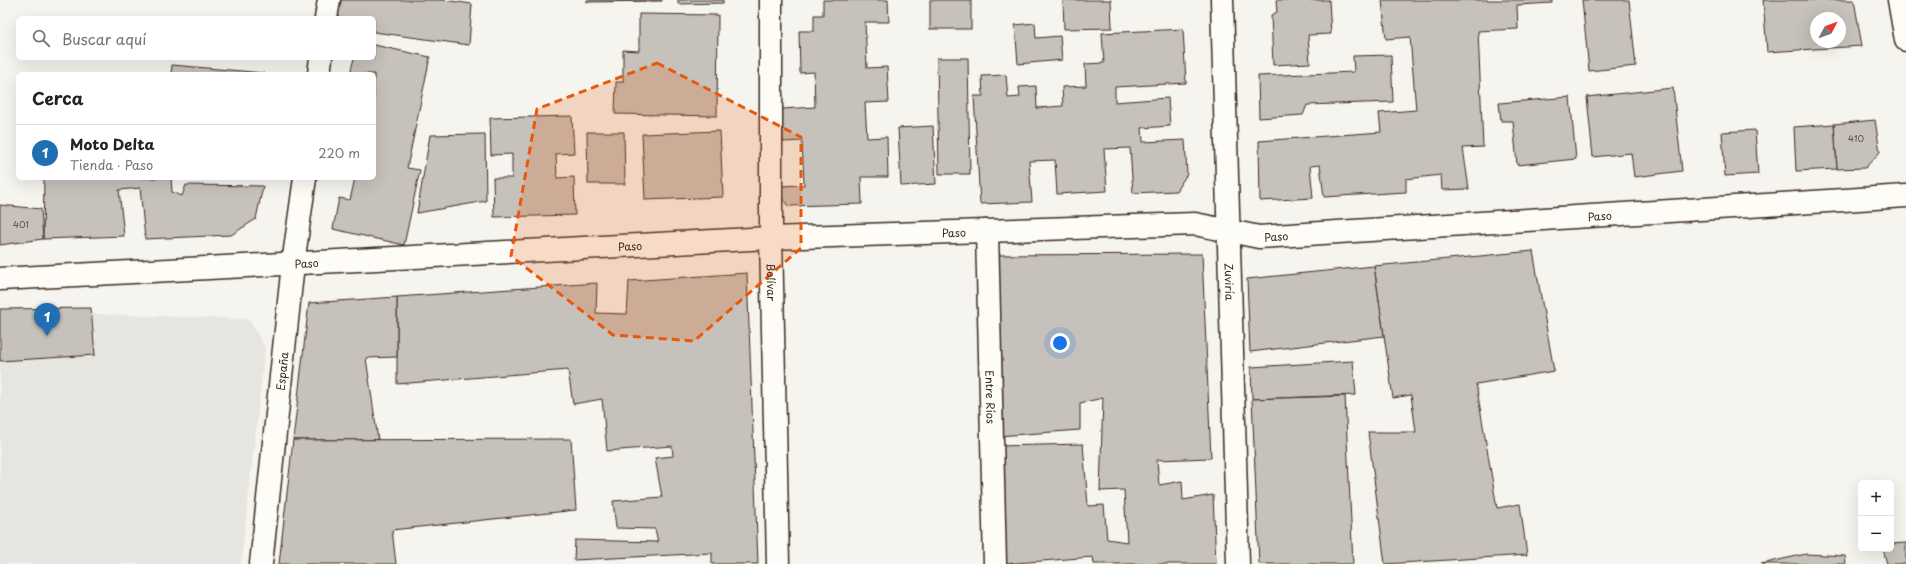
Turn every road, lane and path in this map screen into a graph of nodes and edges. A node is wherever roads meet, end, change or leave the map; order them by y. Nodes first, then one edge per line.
1 (328, 0) edge
2 (771, 0) edge
3 (1222, 0) edge
4 (1899, 0) edge
5 (326, 16) edge
6 (1906, 40) edge
7 (321, 60) edge
8 (319, 72) edge
9 (305, 180) edge
10 (1906, 196) edge
11 (987, 231) junction
12 (1229, 231) junction
13 (771, 238) junction
14 (293, 264) junction
15 (0, 279) edge
16 (261, 564) edge
17 (778, 564) edge
18 (995, 564) edge
19 (1238, 564) edge

1 - 5 street
2 - 13 street, Bolívar
3 - 12 street, Zuviría
4 - 6 street
7 - 8 street
9 - 14 street, España
10 - 12 street, Paso
11 - 12 street, Paso
11 - 13 street, Paso
11 - 18 street, Entre Ríos
12 - 19 street, Zuviría
13 - 14 street, Paso
13 - 17 street, Bolívar
14 - 15 street, Paso
14 - 16 street, España

